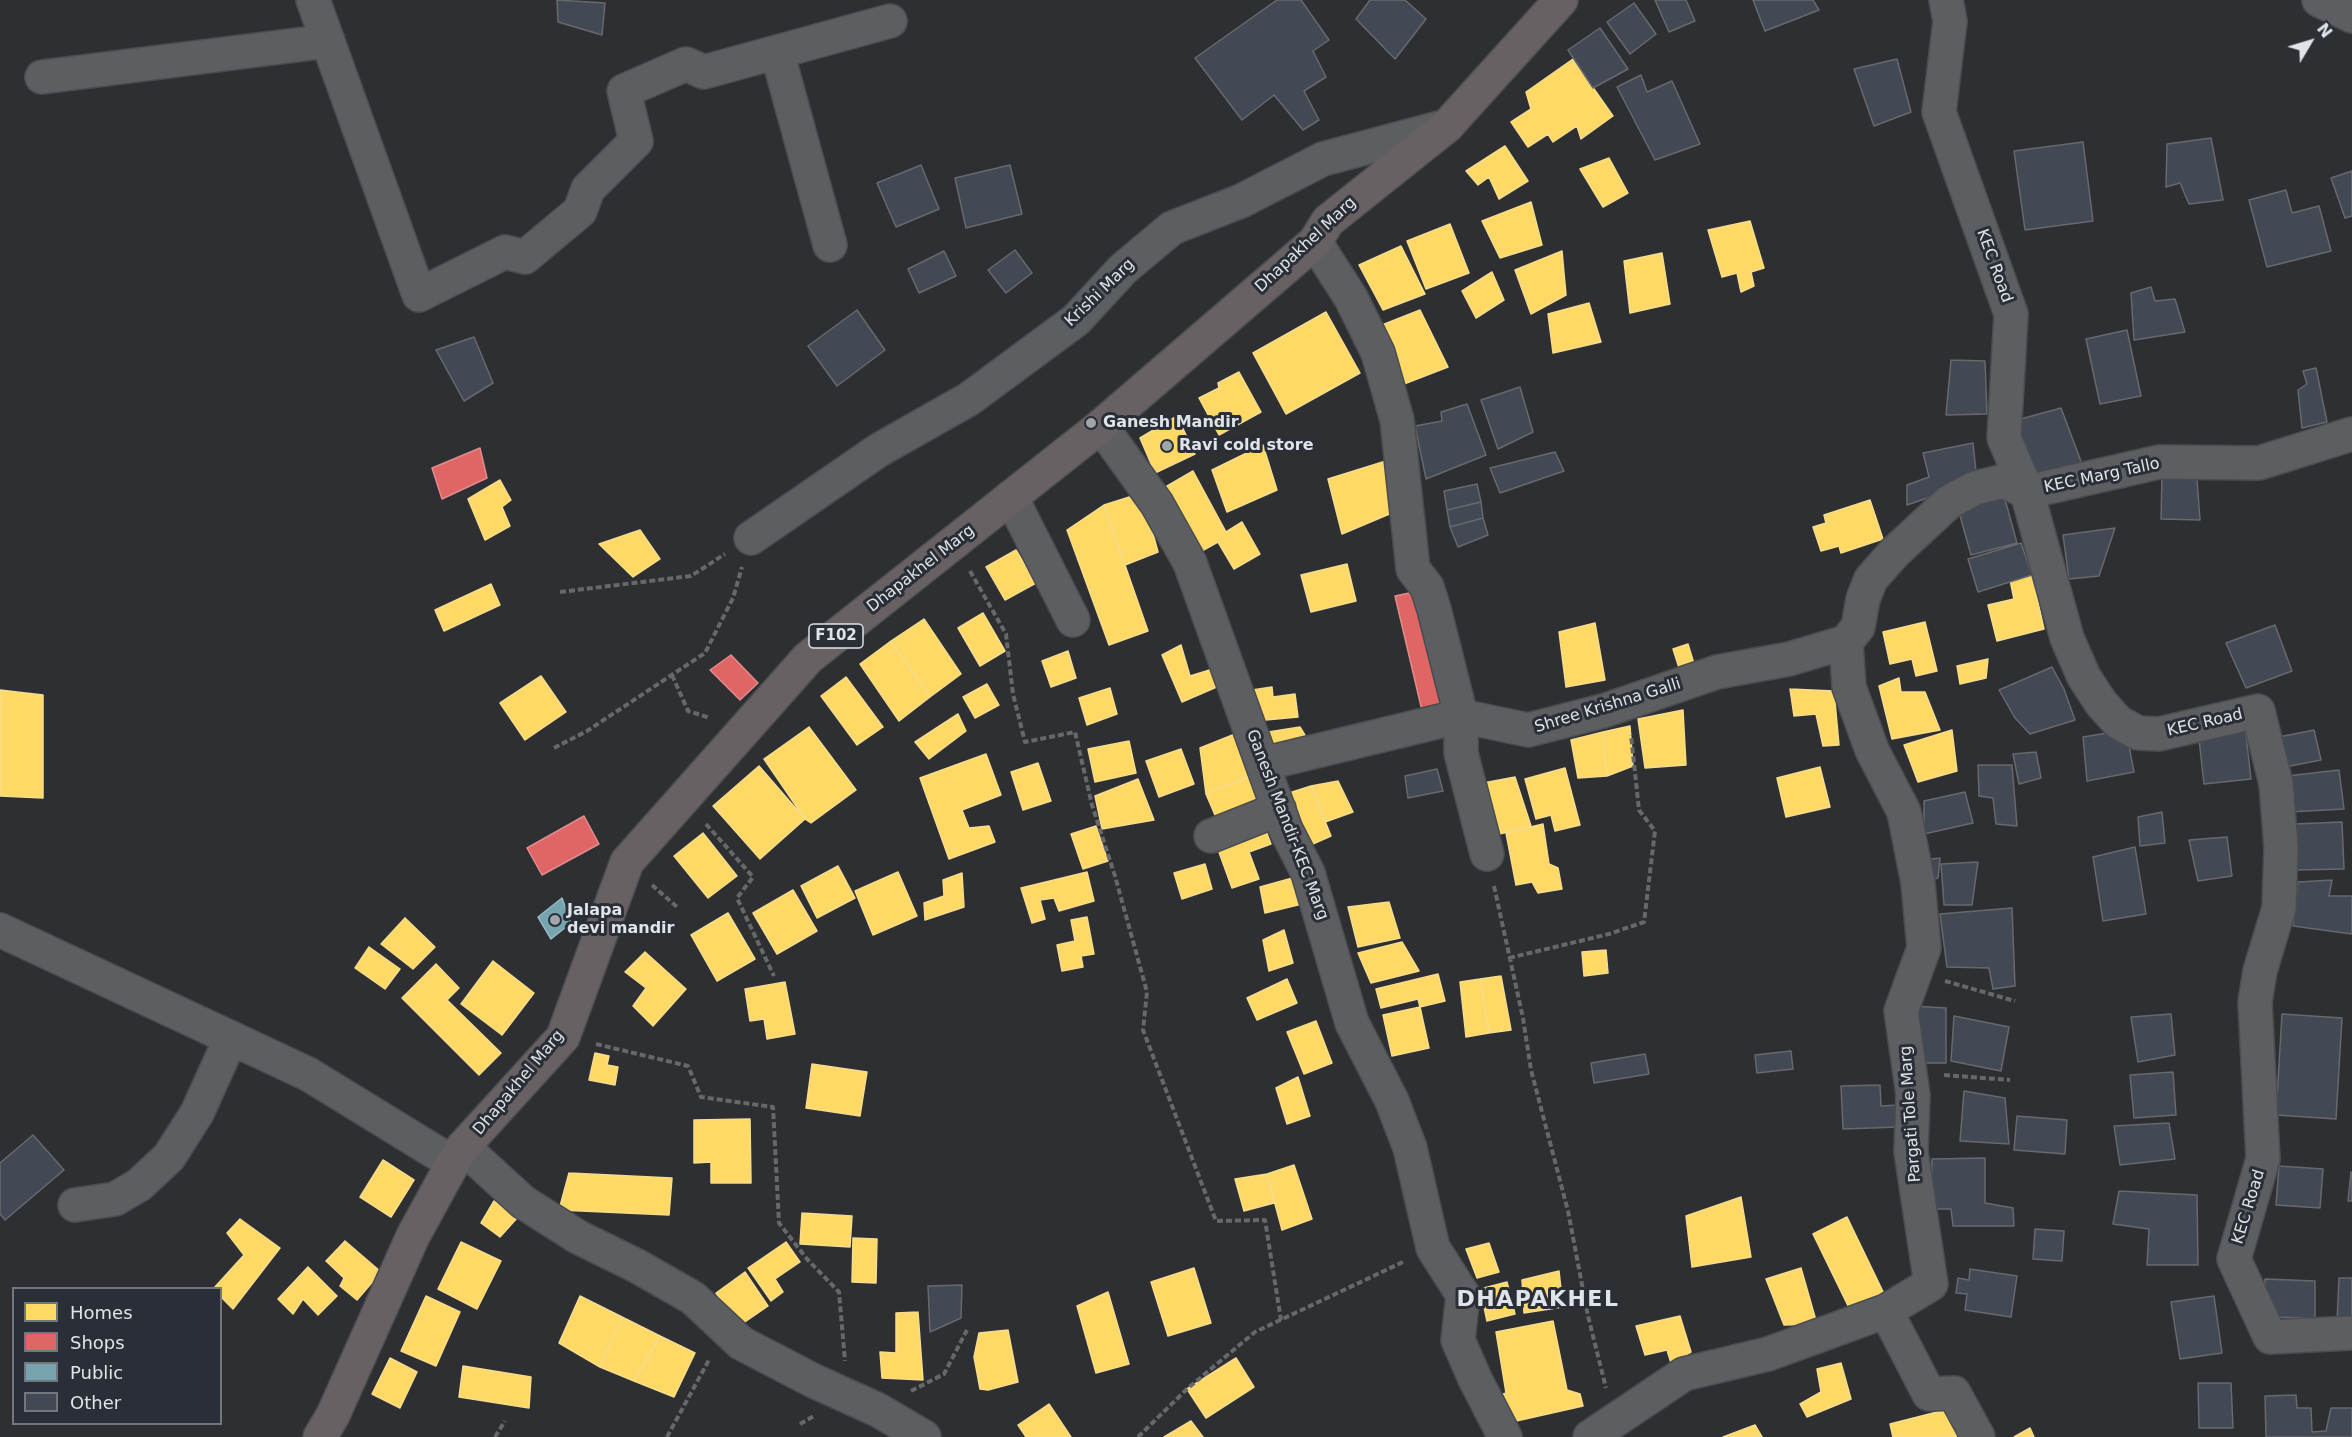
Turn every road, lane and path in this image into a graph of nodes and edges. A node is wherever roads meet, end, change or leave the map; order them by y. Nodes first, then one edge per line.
1 (313, 0) edge
2 (1561, 0) edge
3 (1947, 0) edge
4 (2319, 0) edge
5 (2352, 16) edge
6 (890, 21) dead end
7 (328, 41) junction
8 (777, 52) junction
9 (42, 77) dead end
10 (1447, 126) junction
11 (1315, 242) junction
12 (830, 245) dead end
13 (1101, 426) junction
14 (2352, 434) edge
15 (2027, 492) junction
16 (1011, 497) junction
17 (751, 538) junction
18 (953, 543) junction
19 (560, 592) dead end
20 (1073, 620) dead end
21 (1846, 642) junction
22 (672, 675) junction
23 (1629, 702) junction
24 (1461, 716) junction
25 (744, 730) junction
26 (554, 748) dead end
27 (1263, 764) junction
28 (684, 798) junction
29 (1279, 809) junction
30 (1211, 836) dead end
31 (1487, 854) joint
32 (0, 930) edge
33 (1509, 958) junction
34 (1915, 973) junction
35 (774, 975) dead end
36 (2015, 1001) dead end
37 (562, 1037) junction
38 (231, 1038) junction
39 (1910, 1073) junction
40 (2010, 1080) dead end
41 (458, 1155) junction
42 (75, 1205) dead end
43 (1433, 1248) junction
44 (1886, 1311) junction
45 (1281, 1320) junction
46 (727, 1329) junction
47 (967, 1330) dead end
48 (2352, 1333) edge
49 (908, 1393) dead end
50 (848, 1396) junction
51 (505, 1421) dead end
52 (1603, 1429) edge
53 (320, 1437) edge
54 (495, 1437) edge
55 (667, 1437) edge
56 (924, 1437) edge
57 (1138, 1437) edge
58 (1505, 1437) edge
59 (1978, 1437) edge

1 - 7 street
2 - 10 main road, Dhapakhel Marg / F102
3 - 15 street, KEC Road
4 - 5 street
6 - 8 street
7 - 8 street
7 - 9 street
8 - 12 street
10 - 11 main road, Dhapakhel Marg / F102
10 - 17 street, Krishi Marg
11 - 13 main road, Dhapakhel Marg / F102
11 - 24 street
13 - 16 main road, Dhapakhel Marg / F102
13 - 27 street, Ganesh Mandir-KEC Marg
14 - 15 street, KEC Marg Tallo
15 - 21 street
15 - 48 street, KEC Road
16 - 18 main road, Dhapakhel Marg / F102
16 - 20 street
17 - 19 path
17 - 22 path
18 - 25 main road, Dhapakhel Marg / F102
18 - 45 path
21 - 23 street, Shree Krishna Galli
21 - 34 street, Pargati Tole Marg
22 - 25 path
22 - 26 path
23 - 24 street, Shree Krishna Galli
23 - 33 path
24 - 27 street, Shree Krishna Galli
24 - 31 street
25 - 28 main road, Dhapakhel Marg / F102
27 - 29 street, Ganesh Mandir-KEC Marg
28 - 35 path
28 - 37 main road, Dhapakhel Marg / F102
29 - 30 street
29 - 43 street, Ganesh Mandir-KEC Marg
31 - 33 path
32 - 38 street
33 - 52 path
34 - 36 path
34 - 39 street, Pargati Tole Marg
37 - 41 main road, Dhapakhel Marg / F102
37 - 50 path
38 - 41 street
38 - 42 street
39 - 40 path
39 - 44 street, Pargati Tole Marg
41 - 46 street
41 - 53 main road, Dhapakhel Marg / F102
43 - 45 path
43 - 58 street, Ganesh Mandir-KEC Marg
44 - 52 street
44 - 59 street
45 - 57 path
46 - 50 street
46 - 55 path
47 - 49 path
50 - 56 street
51 - 54 path

